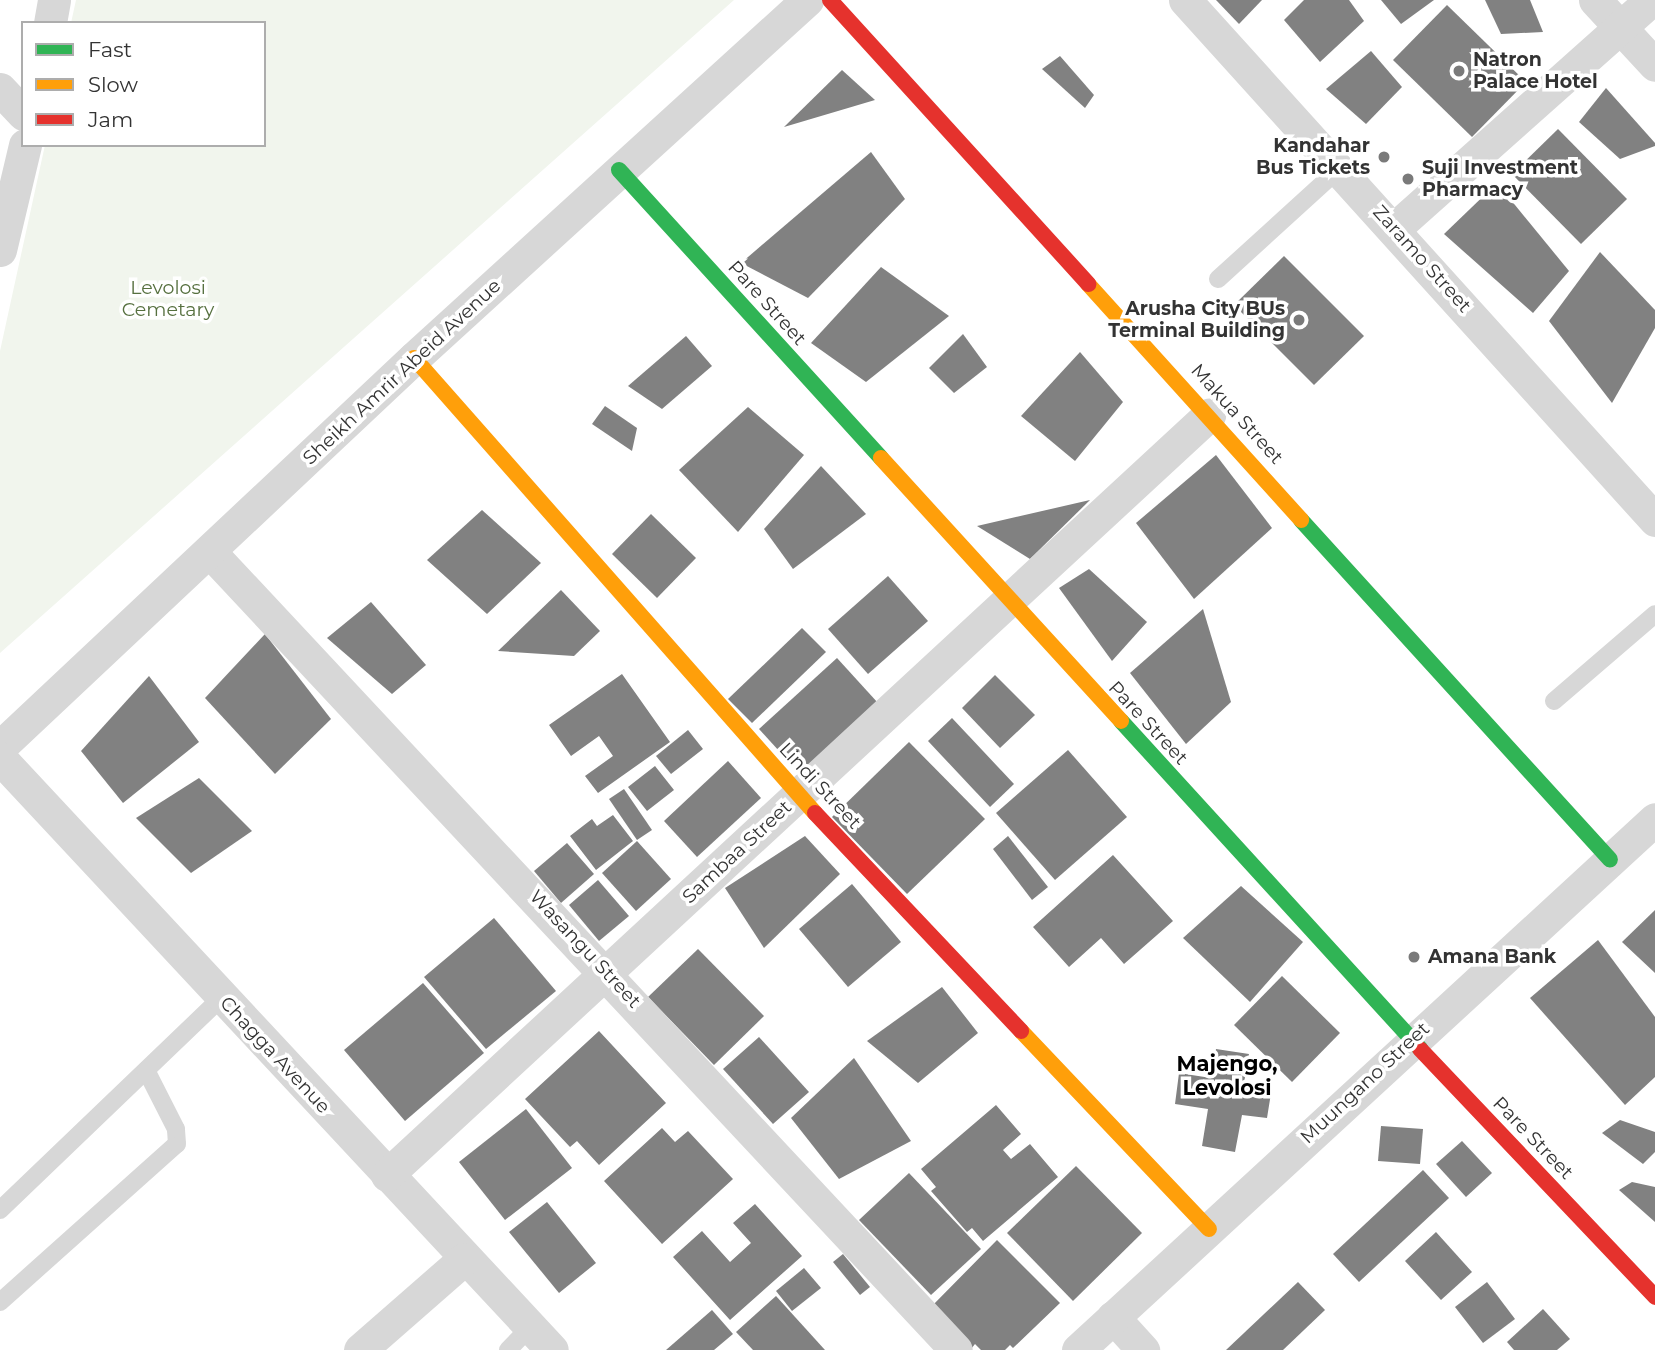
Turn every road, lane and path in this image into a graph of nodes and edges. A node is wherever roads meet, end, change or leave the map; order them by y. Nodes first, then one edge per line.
1 (54, 0) edge
2 (807, 0) edge
3 (830, 0) edge
4 (1185, 0) edge
5 (1595, 0) edge
6 (1651, 0) edge
7 (50, 21) edge
8 (1621, 27) junction
9 (1655, 65) edge
10 (0, 89) edge
11 (21, 112) edge
12 (23, 147) edge
13 (1339, 167) junction
14 (619, 170) junction
15 (2, 226) edge
16 (1395, 228) junction
17 (1217, 279) dead end
18 (414, 358) junction
19 (1209, 415) junction
20 (1655, 520) edge
21 (210, 552) junction
22 (1007, 601) junction
23 (1655, 614) edge
24 (1554, 701) dead end
25 (0, 747) edge
26 (0, 758) edge
27 (798, 795) junction
28 (1655, 819) edge
29 (1610, 860) junction
30 (607, 972) junction
31 (222, 997) junction
32 (1411, 1040) junction
33 (146, 1070) junction
34 (387, 1175) junction
35 (0, 1210) edge
36 (1209, 1229) junction
37 (464, 1259) junction
38 (1655, 1297) edge
39 (0, 1302) edge
40 (1113, 1317) junction
41 (530, 1342) edge
42 (360, 1350) edge
43 (956, 1350) edge
44 (1078, 1350) edge
45 (1143, 1350) edge

1 - 7 street
2 - 14 street, Sheikh Amrir Abeid Avenue
3 - 19 street, Makua Street
4 - 13 street, Zaramo Street
5 - 8 street
6 - 8 street
8 - 9 street
8 - 16 street
10 - 11 street
12 - 15 street
13 - 16 street, Zaramo Street
13 - 17 lane
14 - 18 street, Sheikh Amrir Abeid Avenue
14 - 22 street, Pare Street
16 - 20 street, Zaramo Street
18 - 21 street, Sheikh Amrir Abeid Avenue
18 - 27 street, Lindi Street
19 - 22 street, Sambaa Street
19 - 29 street, Makua Street
21 - 25 street, Sheikh Amrir Abeid Avenue
21 - 30 street, Wasangu Street
22 - 27 street, Sambaa Street
22 - 32 street, Pare Street
23 - 24 lane
26 - 31 street, Chagga Avenue
27 - 30 street, Sambaa Street
27 - 36 street, Lindi Street
28 - 29 street, Muungano Street
29 - 32 street, Muungano Street
30 - 34 street, Sambaa Street
30 - 43 street, Wasangu Street
31 - 33 lane
31 - 34 street, Chagga Avenue
32 - 36 street, Muungano Street
32 - 38 street, Pare Street
33 - 35 lane
33 - 39 lane
34 - 37 street, Chagga Avenue
36 - 40 street, Muungano Street
37 - 41 street, Chagga Avenue
37 - 42 street
40 - 44 street, Muungano Street
40 - 45 street

